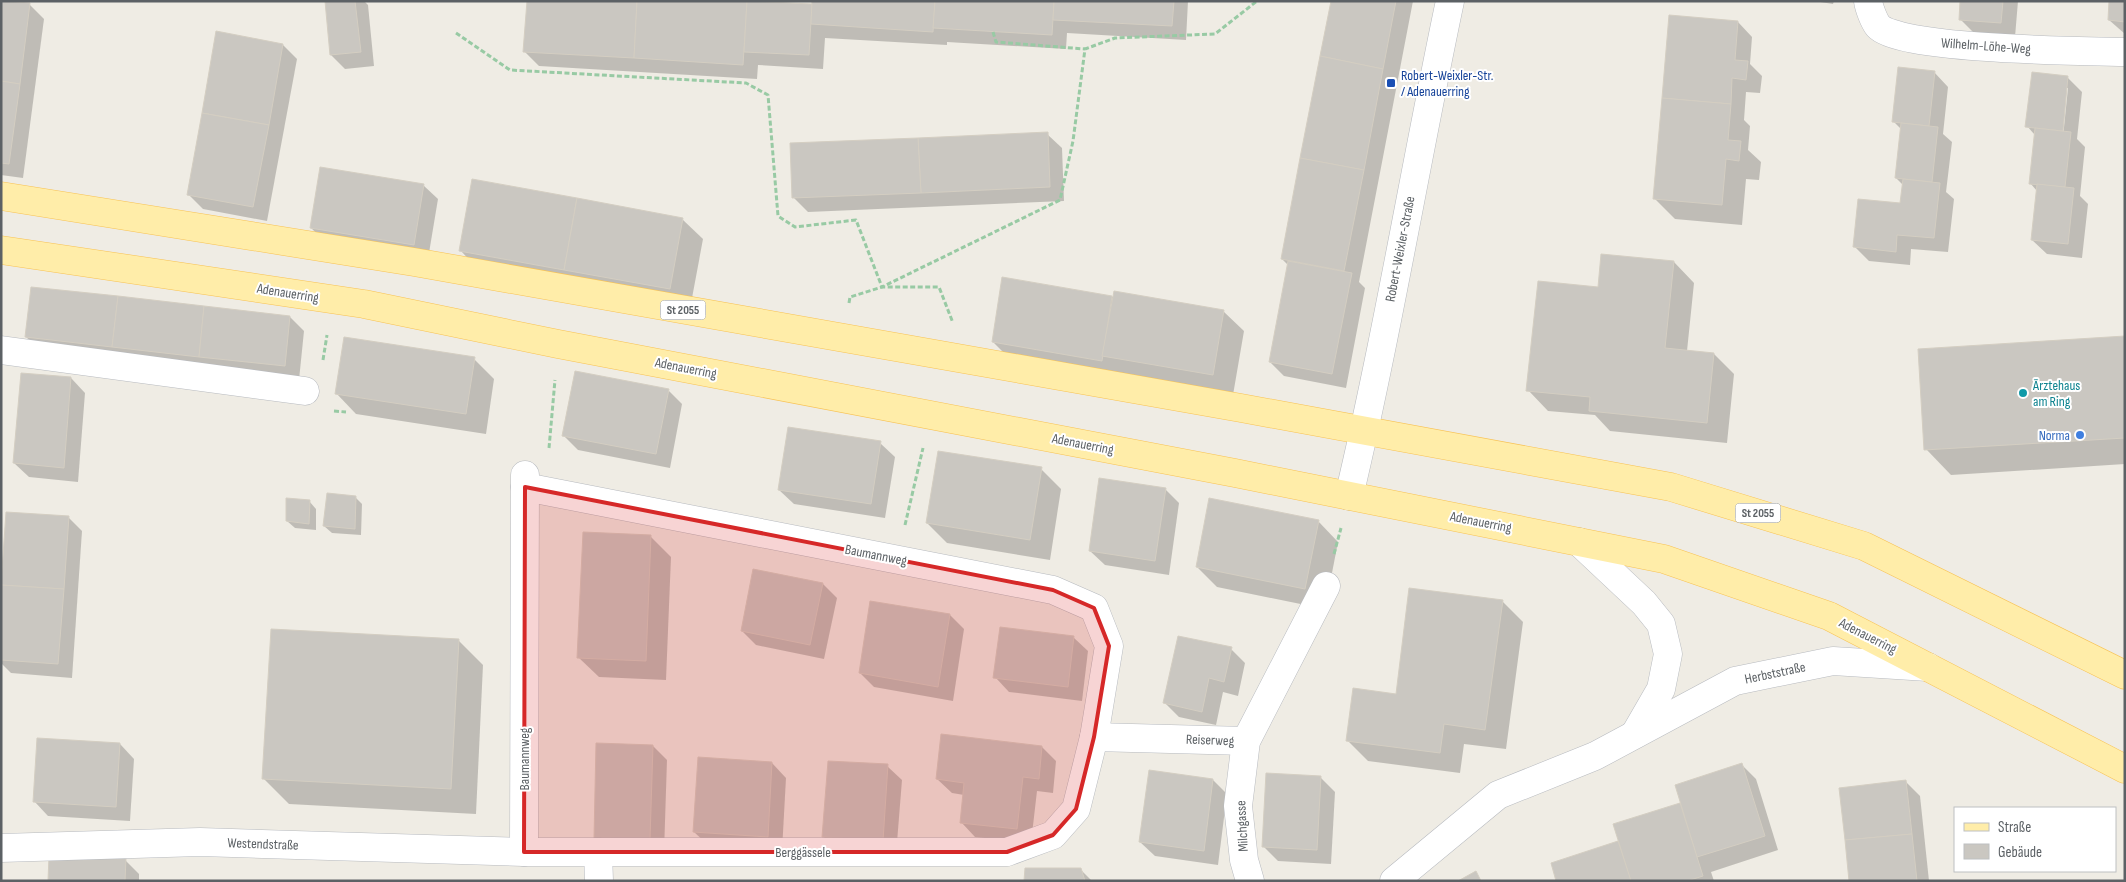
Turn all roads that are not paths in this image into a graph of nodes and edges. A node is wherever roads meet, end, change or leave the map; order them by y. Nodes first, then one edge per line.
1 (1450, 1) edge
2 (1868, 1) edge
3 (2125, 52) edge
4 (1, 196) edge
5 (1, 250) edge
6 (1, 350) edge
7 (305, 391) dead end
8 (1364, 431) junction
9 (1349, 496) junction
10 (1578, 542) junction
11 (1326, 586) road end
12 (1928, 667) junction
13 (2125, 675) edge
14 (1634, 735) junction
15 (1094, 737) junction
16 (1246, 741) junction
17 (2125, 769) edge
18 (1, 848) edge
19 (524, 852) junction
20 (598, 852) junction
21 (599, 881) edge
22 (1250, 881) edge
23 (1394, 881) edge

1 - 8 street, Robert-Weixler-Straße
2 - 3 street, Wilhelm-Löhe-Weg
4 - 8 main road, St 2055
5 - 9 main road, Adenauerring
6 - 7 street
8 - 9 street, Robert-Weixler-Straße
8 - 13 main road, St 2055
9 - 10 main road, Adenauerring
10 - 12 main road, Adenauerring
10 - 14 street
11 - 16 street, Reiserweg
12 - 14 street, Herbststraße
12 - 17 main road, Adenauerring
14 - 23 street, Herbststraße
15 - 16 street, Reiserweg
15 - 19 street, Baumannweg
15 - 20 street, Berggässele
16 - 22 street, Milchgasse
18 - 19 street, Westendstraße
19 - 20 street, Westendstraße
20 - 21 street

